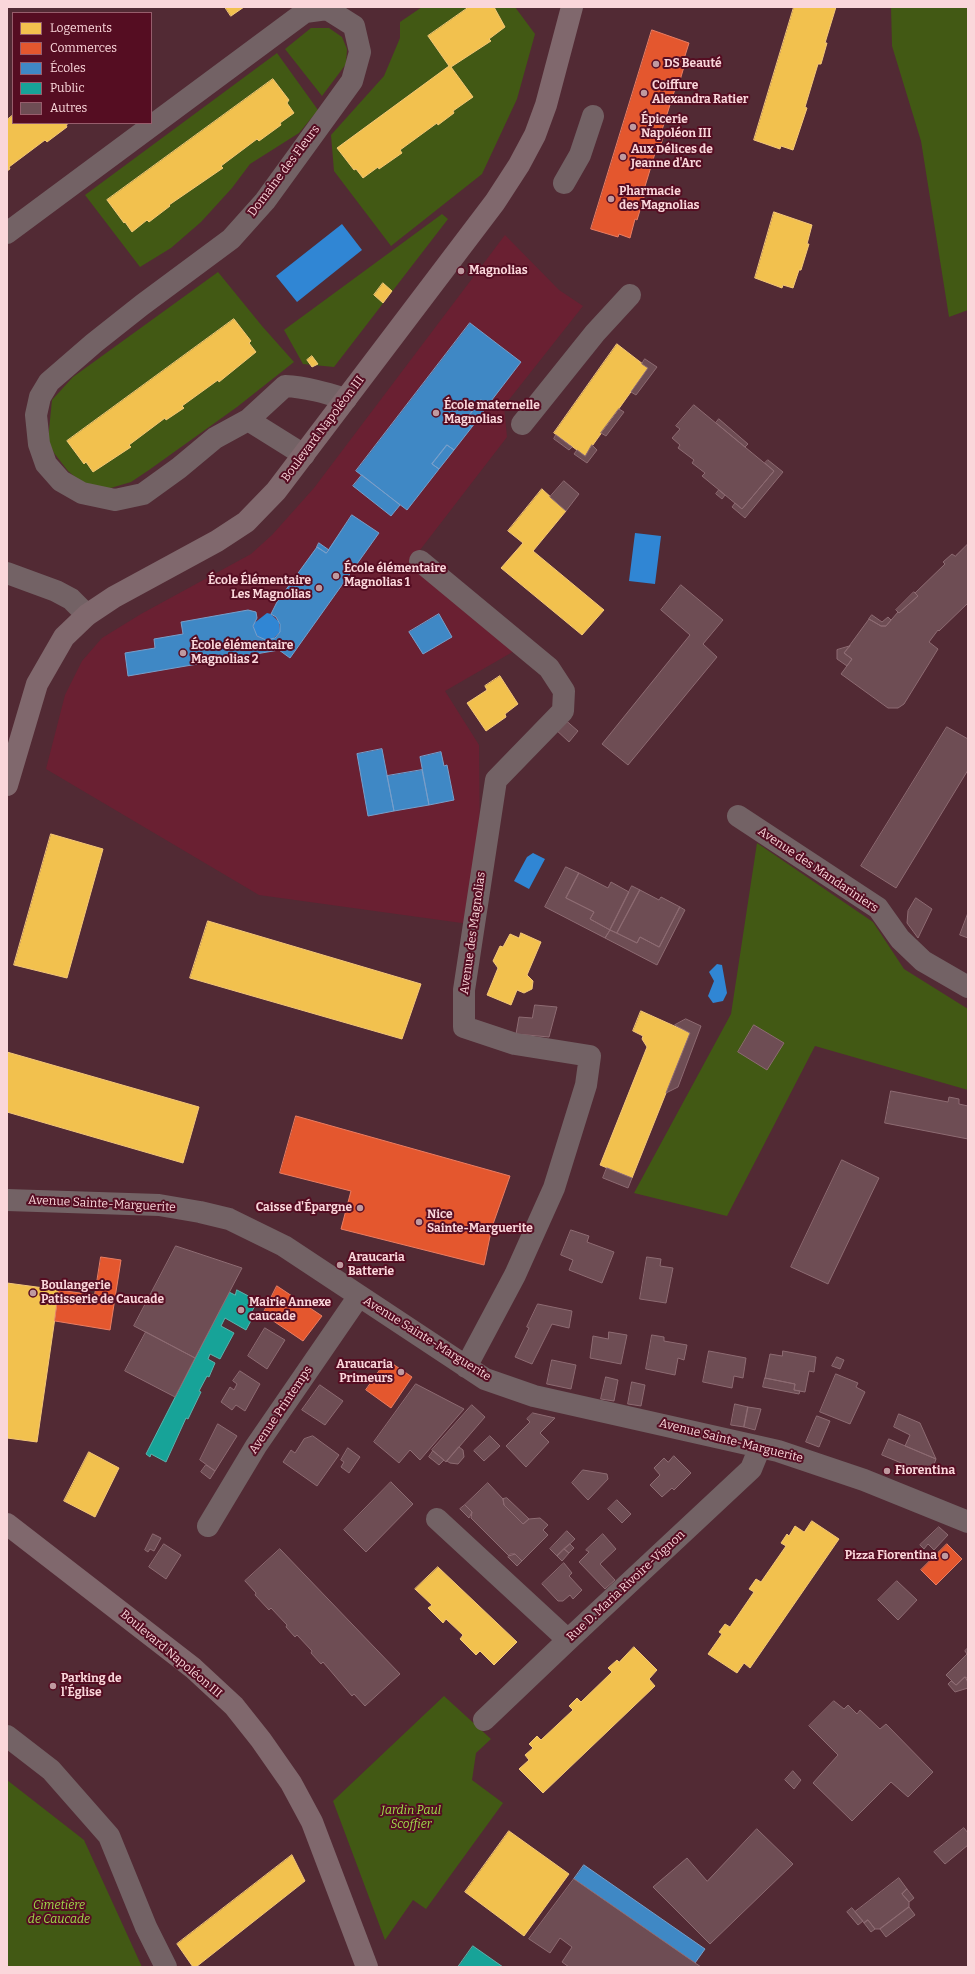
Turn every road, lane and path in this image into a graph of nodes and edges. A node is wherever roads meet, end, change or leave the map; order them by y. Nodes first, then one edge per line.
1 (572, 7) edge
2 (593, 116) dead end
3 (564, 183) dead end
4 (7, 233) edge
5 (630, 294) dead end
6 (346, 399) junction
7 (248, 420) junction
8 (522, 424) dead end
9 (304, 455) junction
10 (420, 561) dead end
11 (7, 573) edge
12 (87, 615) junction
13 (7, 785) edge
14 (738, 816) dead end
15 (968, 987) edge
16 (7, 1200) edge
17 (359, 1296) junction
18 (466, 1367) junction
19 (760, 1447) junction
20 (437, 1519) dead end
21 (968, 1522) edge
22 (7, 1524) edge
23 (208, 1526) dead end
24 (568, 1640) junction
25 (484, 1720) dead end
26 (7, 1736) edge
27 (166, 1967) edge
28 (367, 1967) edge

1 - 6 main road, Boulevard Napoléon III
2 - 3 street
4 - 7 street, Domaine des Fleurs
5 - 8 street
6 - 7 street, Domaine des Fleurs
6 - 9 main road, Boulevard Napoléon III
7 - 9 street
9 - 12 main road, Boulevard Napoléon III
10 - 18 street, Avenue des Magnolias
11 - 12 street
12 - 13 main road, Boulevard Napoléon III
14 - 15 street, Avenue des Mandariniers
16 - 17 street, Avenue Sainte-Marguerite
17 - 18 street, Avenue Sainte-Marguerite
17 - 23 street, Avenue Printemps
18 - 19 street, Avenue Sainte-Marguerite
19 - 21 street, Avenue Sainte-Marguerite
19 - 24 street, Rue D. Maria Rivoire-Vignon
20 - 24 street
22 - 28 main road, Boulevard Napoléon III
24 - 25 street, Rue D. Maria Rivoire-Vignon
26 - 27 street

